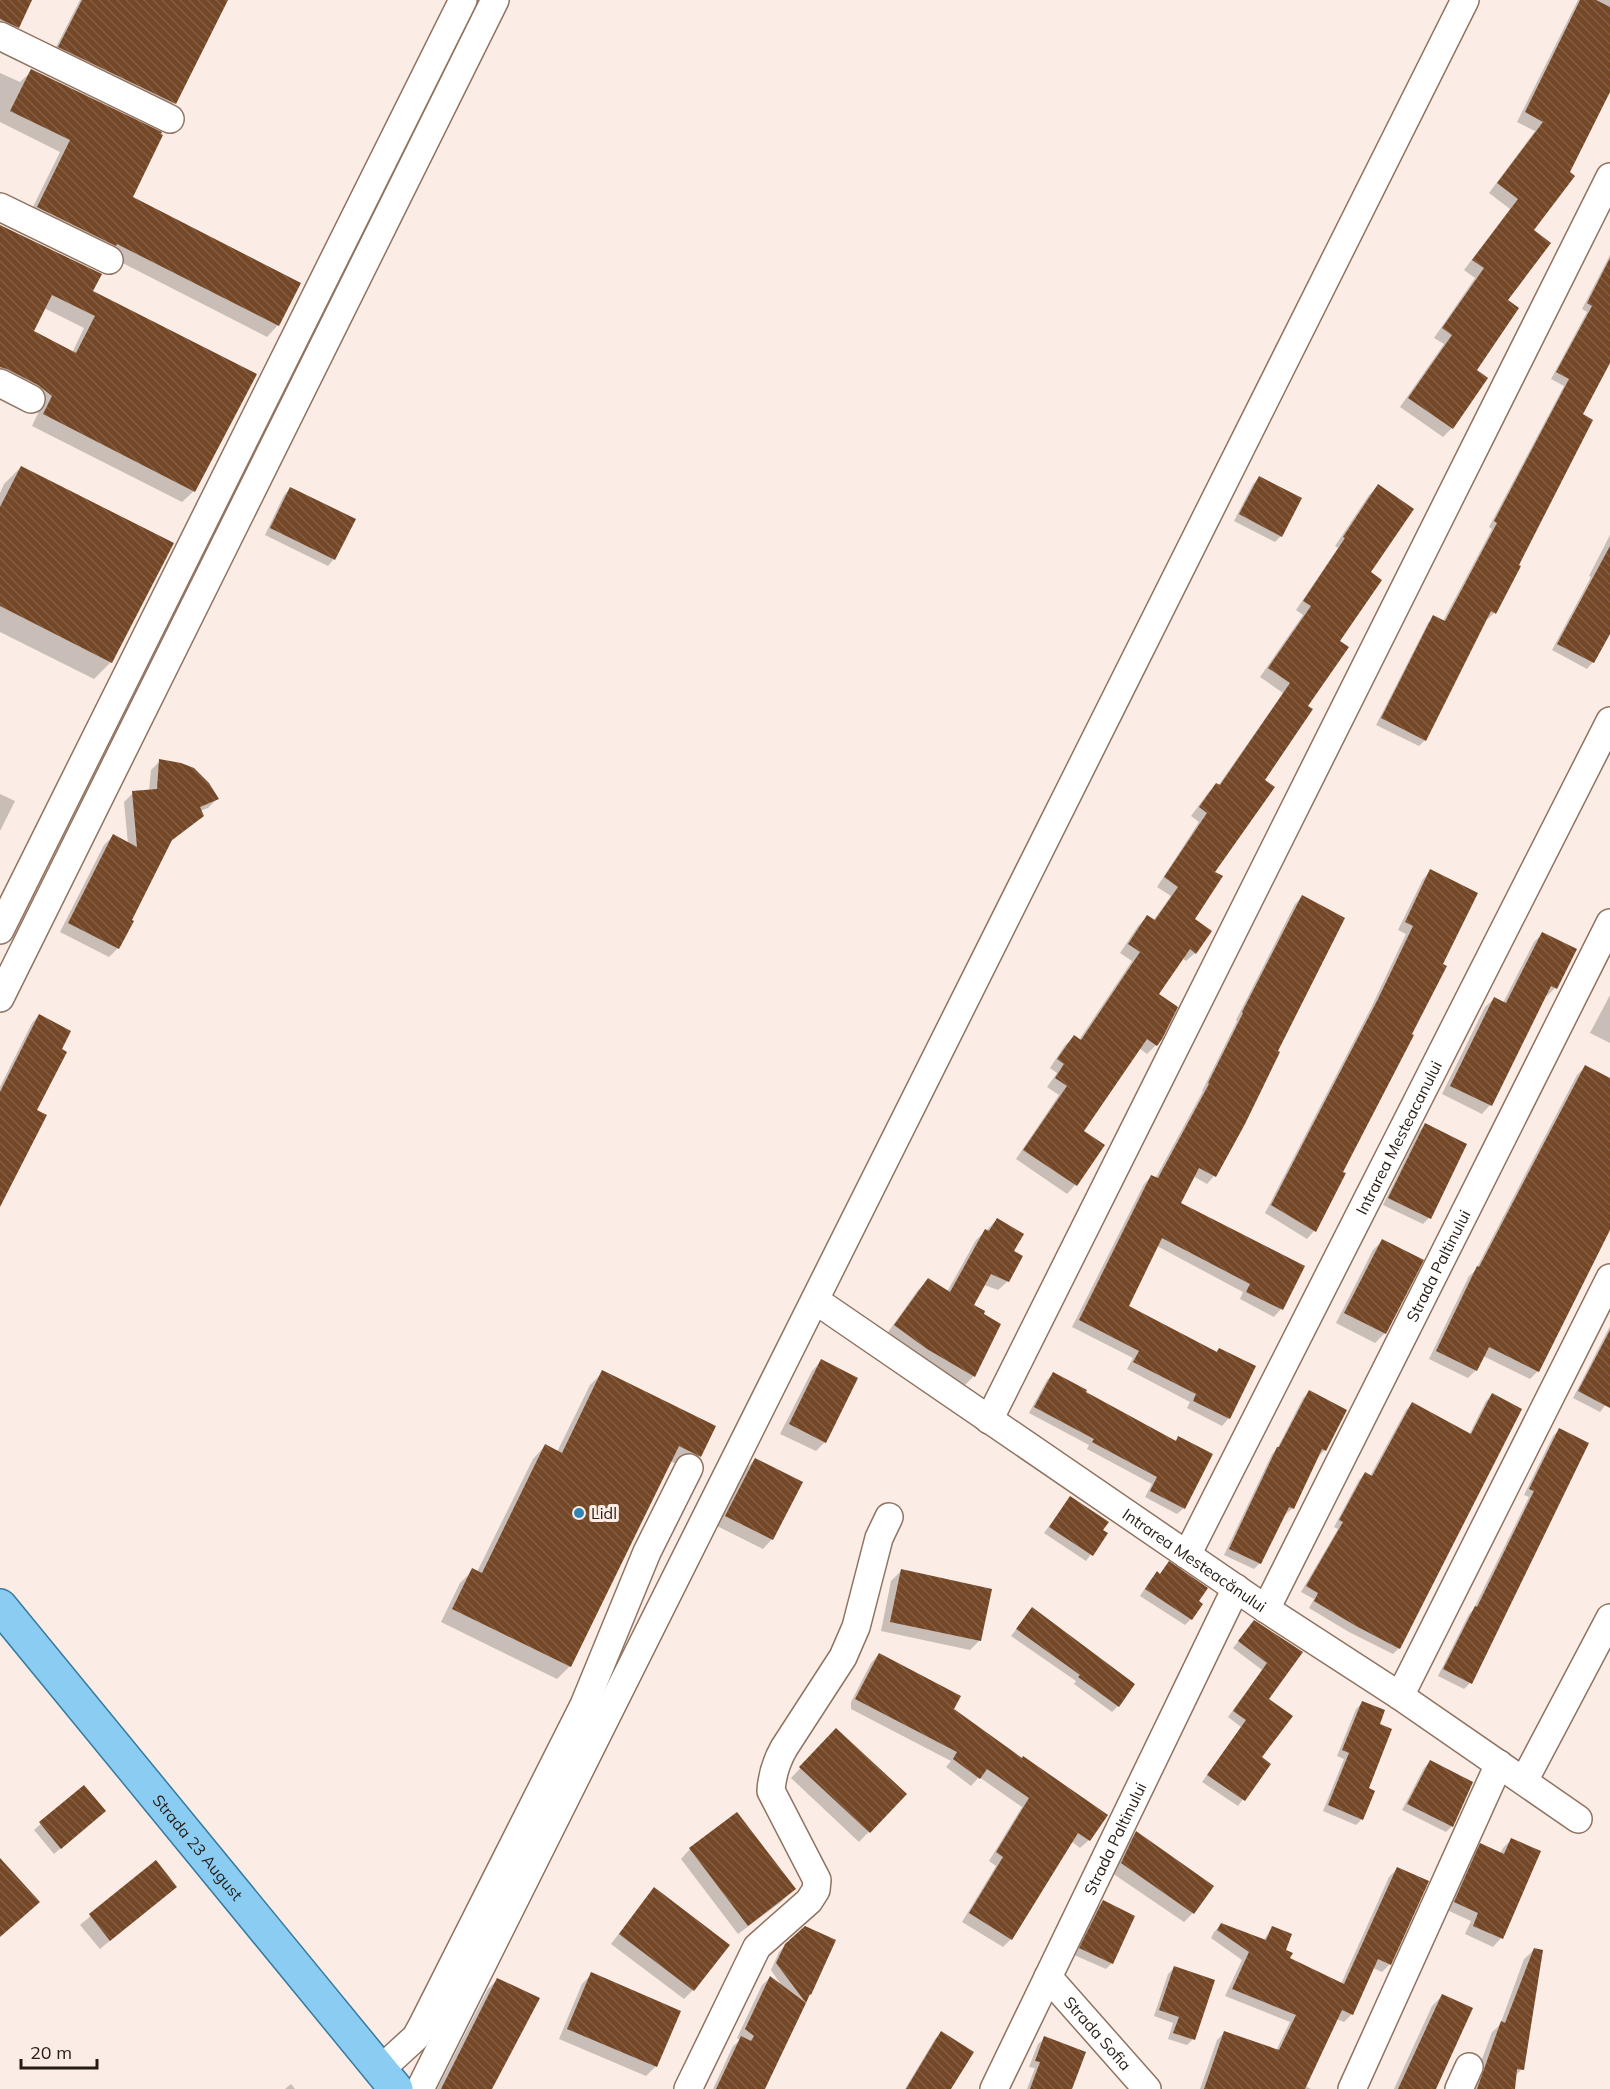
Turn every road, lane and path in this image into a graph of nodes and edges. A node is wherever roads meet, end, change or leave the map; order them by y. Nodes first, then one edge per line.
1 (463, 0) edge
2 (495, 0) edge
3 (1465, 0) edge
4 (0, 36) edge
5 (170, 119) dead end
6 (1610, 177) edge
7 (0, 207) edge
8 (109, 260) dead end
9 (0, 383) edge
10 (31, 399) dead end
11 (1610, 721) edge
12 (1610, 923) edge
13 (0, 930) edge
14 (0, 998) edge
15 (1610, 1278) edge
16 (815, 1300) junction
17 (989, 1420) junction
18 (689, 1468) dead end
19 (889, 1518) dead end
20 (1187, 1556) junction
21 (1236, 1588) junction
22 (0, 1606) edge
23 (1266, 1609) junction
24 (1610, 1618) edge
25 (1400, 1696) junction
26 (1499, 1764) junction
27 (1524, 1781) junction
28 (1578, 1819) dead end
29 (1048, 1977) junction
30 (388, 2080) edge
31 (420, 2089) edge
32 (688, 2089) edge
33 (994, 2089) edge
34 (1147, 2089) edge
35 (1352, 2089) edge

1 - 13 street
2 - 14 street
3 - 16 street
4 - 5 street
6 - 17 street
7 - 8 street
9 - 10 street
11 - 20 street, Intrarea Mesteacanului
12 - 23 street, Strada Paltinului
15 - 25 street
16 - 17 street, Intrarea Mesteacănului
16 - 31 street
17 - 20 street, Intrarea Mesteacănului
18 - 30 street
19 - 32 street
20 - 21 street, Intrarea Mesteacănului
21 - 23 street, Intrarea Mesteacănului
21 - 29 street, Strada Paltinului
22 - 30 main road, Strada 23 August
23 - 25 street, Intrarea Mesteacănului
24 - 27 street
25 - 26 street, Intrarea Mesteacănului
26 - 27 street, Intrarea Mesteacănului
26 - 35 street
27 - 28 street, Intrarea Mesteacănului
29 - 33 street, Strada Paltinului
29 - 34 street, Strada Sofia

